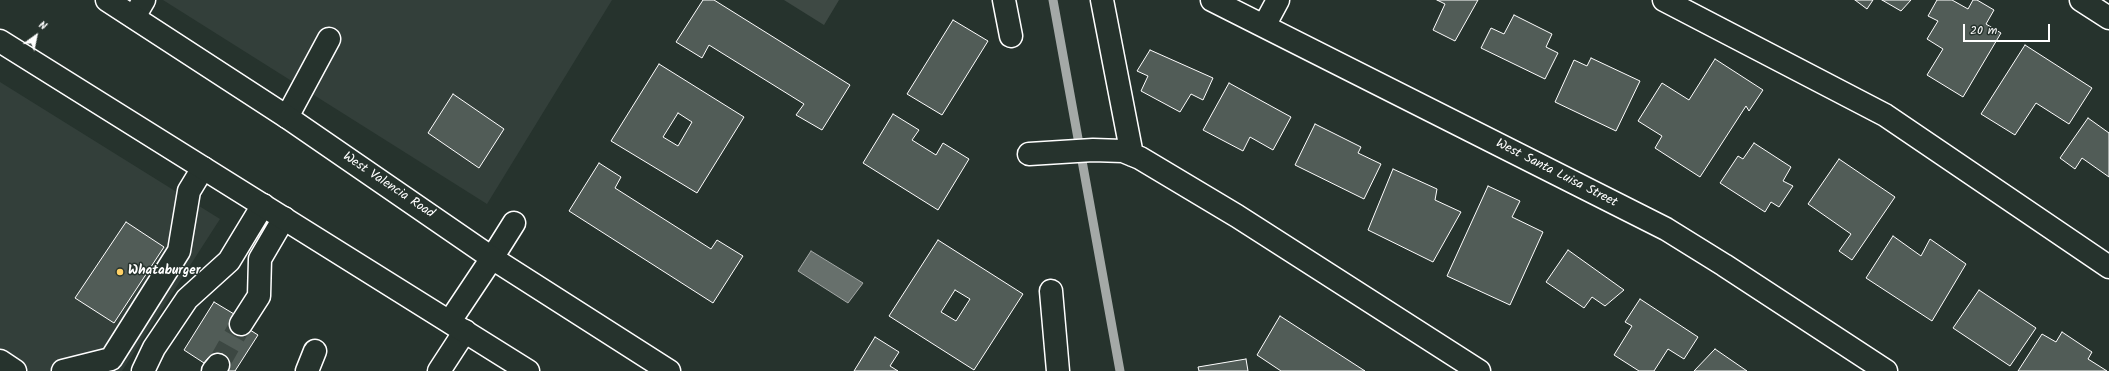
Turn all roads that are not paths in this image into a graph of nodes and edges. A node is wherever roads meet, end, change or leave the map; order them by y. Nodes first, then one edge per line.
1 (107, 0) edge
2 (1004, 0) edge
3 (1102, 0) edge
4 (1212, 0) edge
5 (1278, 0) edge
6 (1664, 0) edge
7 (2081, 0) edge
8 (139, 8) edge
9 (2109, 18) edge
10 (1264, 26) junction
11 (1011, 36) dead end
12 (329, 39) dead end
13 (0, 41) edge
14 (286, 117) junction
15 (1029, 154) dead end
16 (1132, 155) junction
17 (203, 168) junction
18 (263, 205) junction
19 (284, 218) junction
20 (514, 223) dead end
21 (492, 258) junction
22 (2109, 267) edge
23 (1051, 291) dead end
24 (241, 324) tunnel mouth
25 (457, 326) junction
26 (315, 351) dead end
27 (0, 361) edge
28 (15, 371) edge
29 (64, 371) edge
30 (143, 371) edge
31 (307, 371) edge
32 (439, 371) edge
33 (528, 371) edge
34 (669, 371) edge
35 (1058, 371) edge
36 (1479, 371) edge
37 (1886, 371) edge

1 - 8 main road, West Valencia Road
2 - 11 main road
3 - 16 main road
4 - 10 main road, West Santa Luisa Street
5 - 10 main road
6 - 22 main road
7 - 9 main road
8 - 14 main road, West Valencia Road
10 - 37 main road, West Santa Luisa Street
12 - 14 main road
13 - 17 main road
14 - 21 main road, West Valencia Road
15 - 16 main road
16 - 36 main road
17 - 18 main road
17 - 29 main road
18 - 19 main road
18 - 30 main road
19 - 24 main road
19 - 25 main road
20 - 21 main road
21 - 25 main road
21 - 34 main road, West Valencia Road
23 - 35 main road
25 - 32 main road
25 - 33 main road
26 - 31 main road
27 - 28 main road

